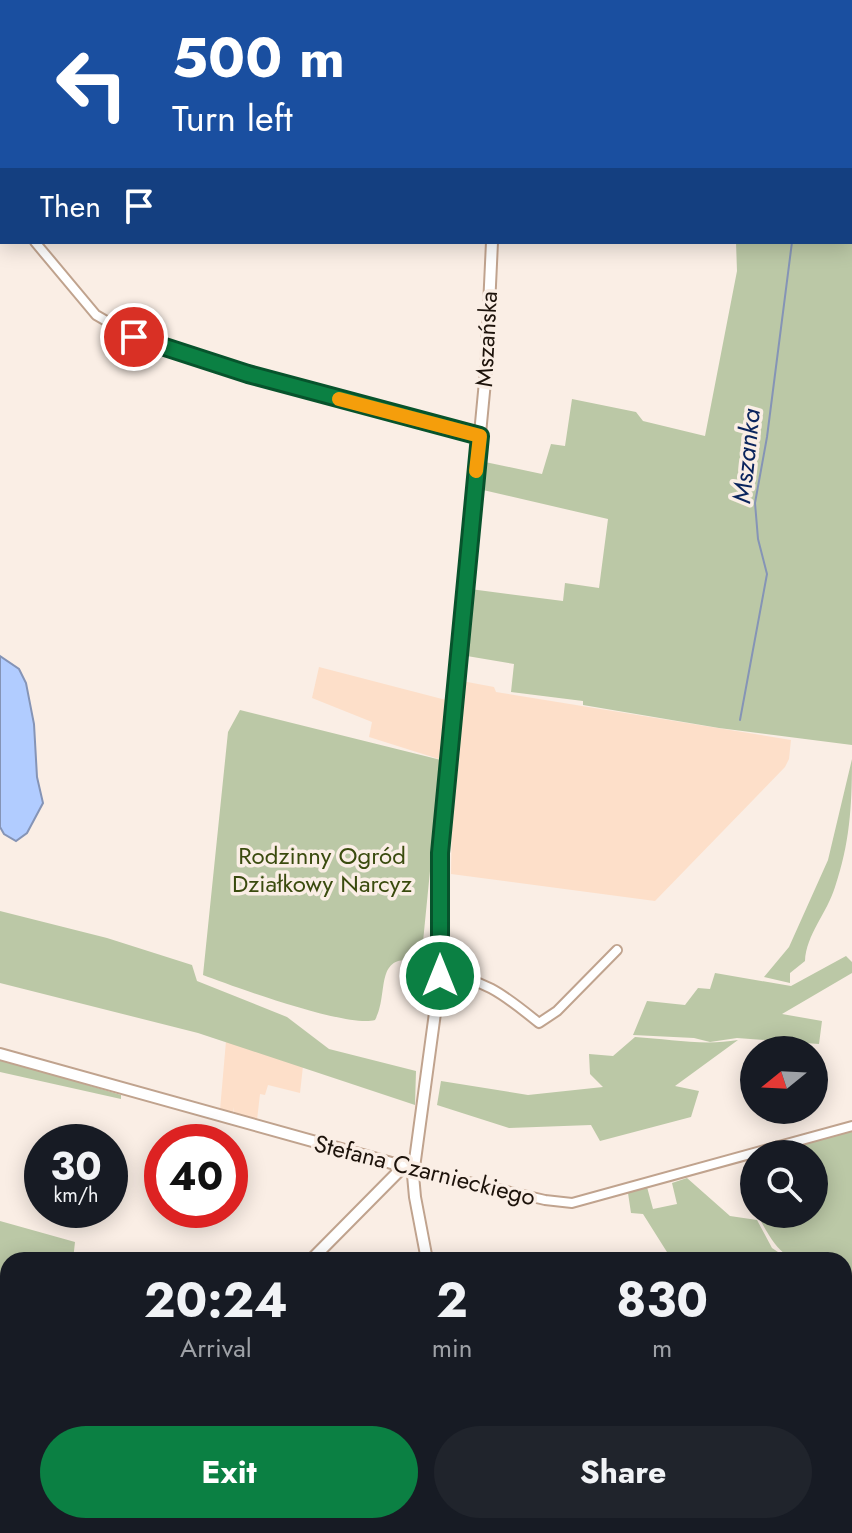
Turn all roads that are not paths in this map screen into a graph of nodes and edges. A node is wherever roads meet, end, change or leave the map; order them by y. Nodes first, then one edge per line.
1 (37, 244) edge
2 (492, 244) edge
3 (480, 436) junction
4 (617, 950) dead end
5 (440, 976) junction
6 (0, 1054) edge
7 (852, 1126) edge
8 (408, 1168) junction
9 (319, 1252) edge
10 (425, 1252) edge

1 - 3 street
2 - 3 street, Mszańska
3 - 5 street, Mszańska
4 - 5 street
5 - 8 street, Mszańska
6 - 8 street, Stefana Czarnieckiego
7 - 8 street, Stefana Czarnieckiego
8 - 9 street
8 - 10 street, Mszańska

